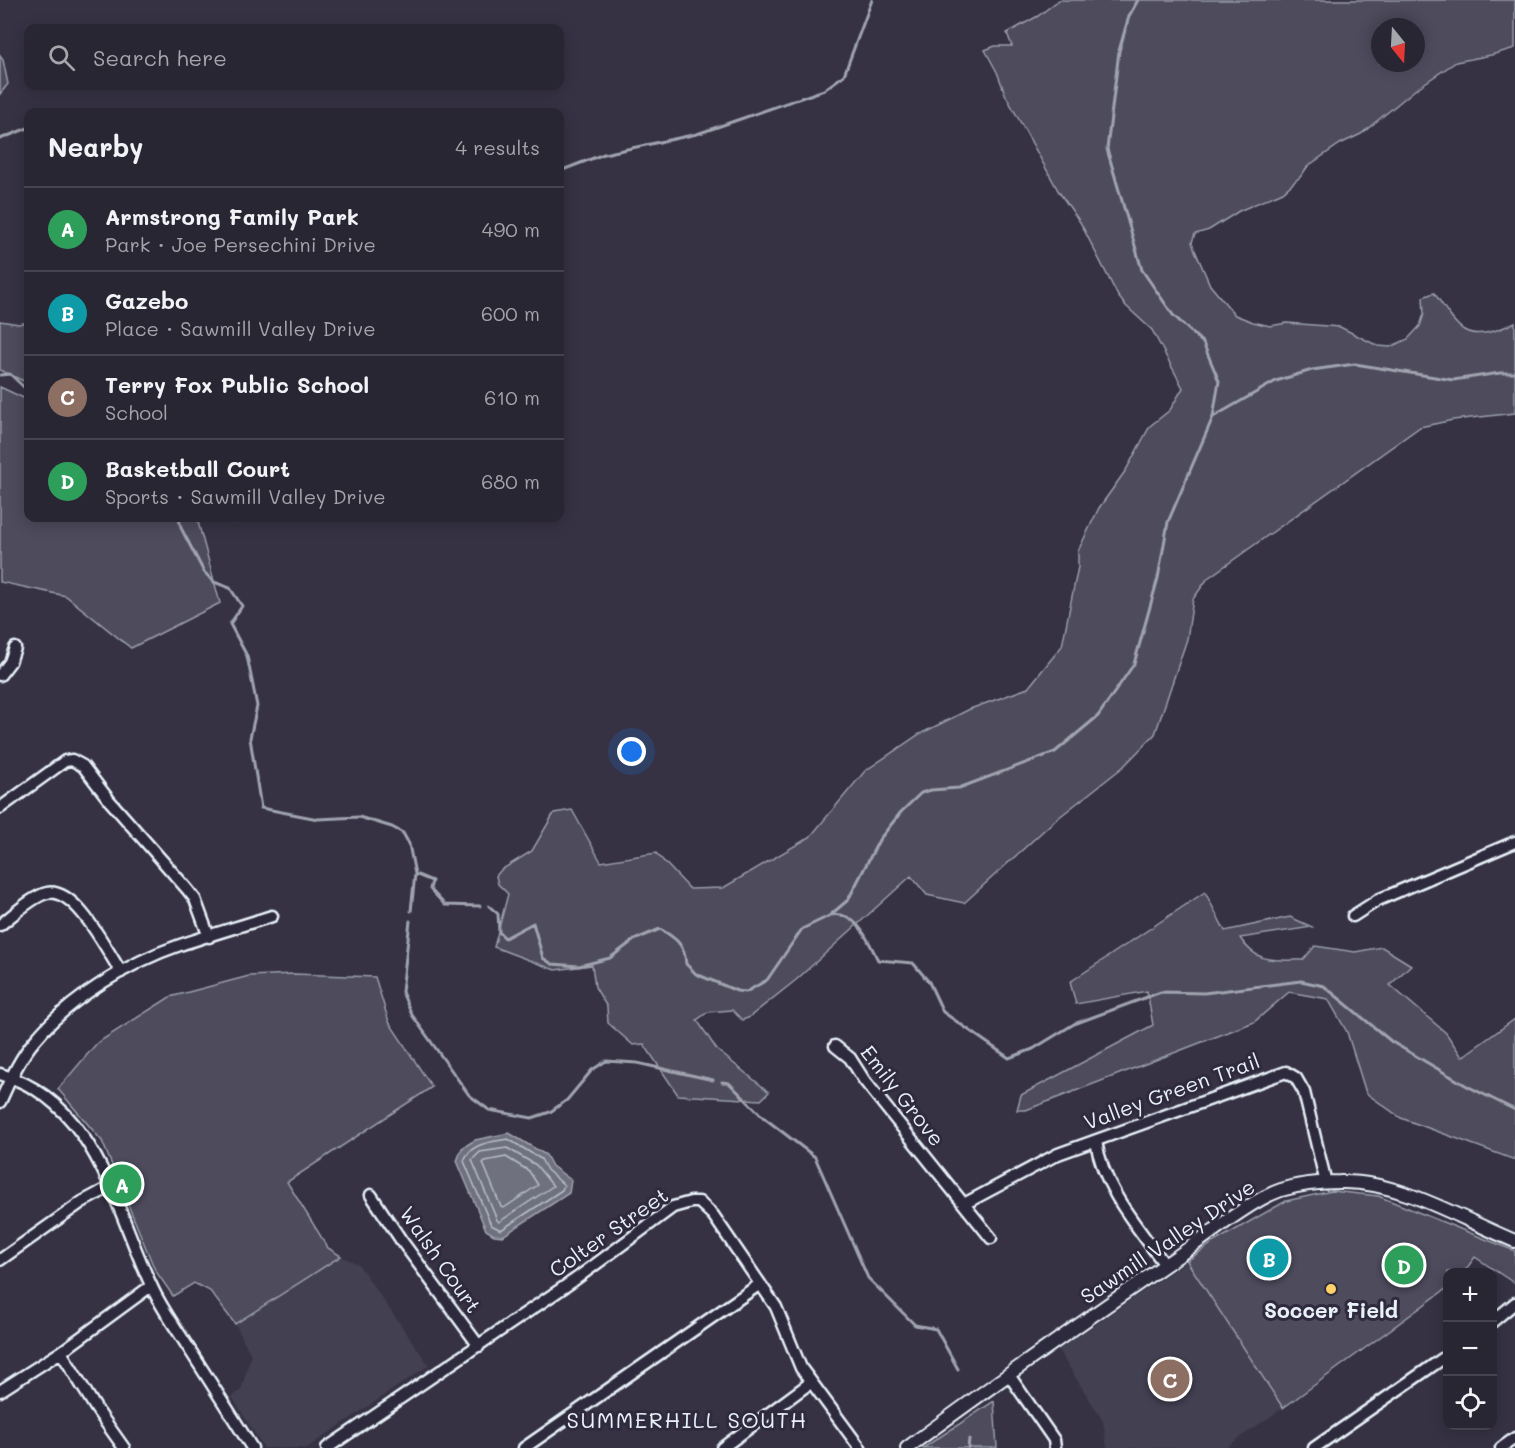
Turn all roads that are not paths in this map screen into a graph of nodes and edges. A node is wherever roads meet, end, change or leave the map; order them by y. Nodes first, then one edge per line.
1 (15, 648) dead end
2 (0, 675) edge
3 (0, 808) edge
4 (1515, 842) edge
5 (272, 916) dead end
6 (1353, 916) dead end
7 (0, 925) edge
8 (209, 937) junction
9 (121, 972) junction
10 (835, 1046) dead end
11 (5, 1076) edge
12 (0, 1102) edge
13 (1096, 1141) junction
14 (1326, 1183) junction
15 (110, 1187) junction
16 (371, 1195) dead end
17 (964, 1204) junction
18 (991, 1238) dead end
19 (1515, 1241) edge
20 (0, 1260) edge
21 (1165, 1265) junction
22 (760, 1284) junction
23 (151, 1286) junction
24 (1515, 1303) edge
25 (1497, 1318) edge
26 (479, 1347) junction
27 (61, 1352) junction
28 (1443, 1358) edge
29 (1009, 1375) junction
30 (810, 1383) junction
31 (0, 1391) edge
32 (1515, 1438) edge
33 (124, 1448) edge
34 (252, 1448) edge
35 (327, 1448) edge
36 (524, 1448) edge
37 (722, 1448) edge
38 (861, 1448) edge
39 (907, 1448) edge
40 (1055, 1448) edge
41 (1314, 1448) edge
42 (1501, 1448) edge

1 - 2 street
3 - 8 street
4 - 6 street
5 - 8 street
7 - 9 street
8 - 9 street
9 - 11 street
10 - 17 street, Emily Grove
11 - 12 street
11 - 15 street
13 - 14 street, Valley Green Trail
13 - 17 street, Valley Green Trail
13 - 21 street
14 - 19 street, Sawmill Valley Drive
14 - 21 street, Sawmill Valley Drive
15 - 20 street
15 - 23 street
16 - 26 street, Walsh Court
17 - 18 street
21 - 29 street, Sawmill Valley Drive
22 - 26 street, Colter Street
22 - 30 street, Colter Street
22 - 36 street
23 - 27 street
23 - 34 street
24 - 25 street
26 - 35 street, Colter Street
27 - 31 street
27 - 33 street
28 - 41 street
29 - 39 street, Sawmill Valley Drive
29 - 40 street
30 - 37 street
30 - 38 street, Colter Street
32 - 42 street

